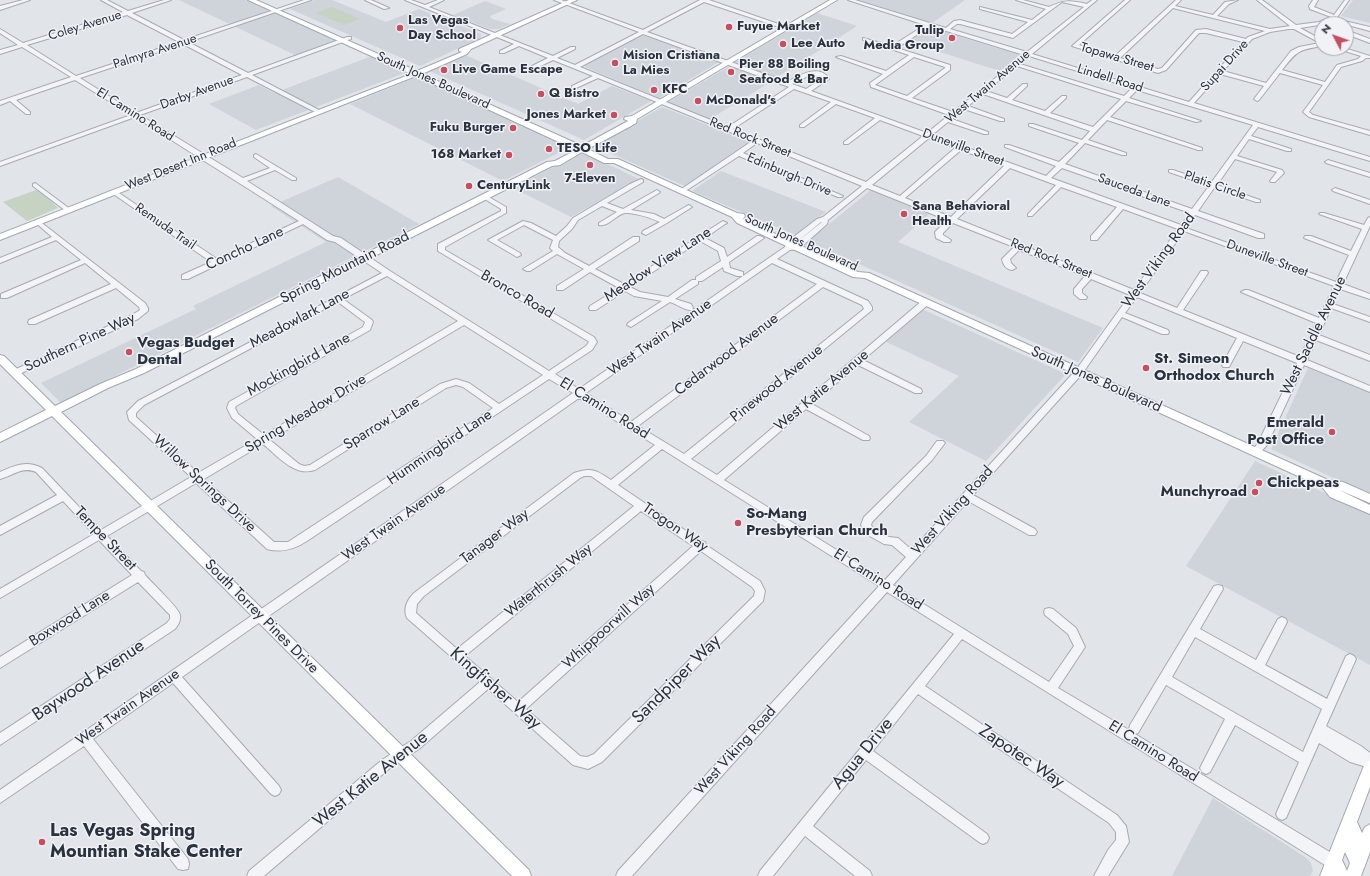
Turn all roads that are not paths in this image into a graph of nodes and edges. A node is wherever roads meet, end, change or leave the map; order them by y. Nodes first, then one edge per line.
1 (28, 0) edge
2 (103, 0) edge
3 (169, 0) edge
4 (251, 0) edge
5 (263, 0) edge
6 (309, 0) edge
7 (367, 0) edge
8 (379, 0) edge
9 (407, 0) edge
10 (442, 0) edge
11 (556, 0) edge
12 (574, 0) edge
13 (704, 0) edge
14 (834, 0) edge
15 (850, 0) edge
16 (1018, 0) edge
17 (1064, 0) edge
18 (1094, 0) edge
19 (1128, 0) edge
20 (1179, 0) edge
21 (1236, 0) edge
22 (1259, 0) edge
23 (1316, 0) edge
24 (1347, 0) edge
25 (373, 2) junction
26 (566, 4) junction
27 (1087, 6) junction
28 (425, 7) junction
29 (1173, 7) junction
30 (0, 8) edge
31 (386, 8) dead end
32 (982, 8) dead end
33 (284, 9) junction
34 (1050, 9) junction
35 (277, 11) junction
36 (127, 13) junction
37 (1326, 16) edge
38 (1338, 16) edge
39 (1214, 17) junction
40 (1033, 22) junction
41 (929, 24) junction
42 (1314, 24) edge
43 (1354, 25) edge
44 (1293, 26) junction
45 (787, 28) junction
46 (1370, 29) edge
47 (946, 30) junction
48 (1268, 30) junction
49 (0, 31) edge
50 (642, 32) junction
51 (497, 35) junction
52 (1354, 35) edge
53 (1314, 38) edge
54 (345, 39) junction
55 (865, 39) dead end
56 (1246, 41) junction
57 (1370, 41) edge
58 (185, 42) junction
59 (518, 44) junction
60 (22, 45) junction
61 (1314, 45) edge
62 (894, 47) junction
63 (573, 48) dead end
64 (0, 52) edge
65 (502, 52) dead end
66 (1354, 53) edge
67 (914, 54) junction
68 (1027, 54) junction
69 (839, 57) dead end
70 (1368, 57) edge
71 (553, 58) junction
72 (1118, 58) junction
73 (728, 62) junction
74 (1015, 64) junction
75 (575, 67) junction
76 (530, 69) dead end
77 (418, 71) junction
78 (1278, 71) junction
79 (1219, 72) junction
80 (886, 73) junction
81 (248, 74) junction
82 (598, 76) junction
83 (75, 78) junction
84 (1268, 84) junction
85 (1327, 84) junction
86 (791, 85) junction
87 (1025, 85) dead end
88 (574, 87) dead end
89 (1136, 87) junction
90 (807, 92) junction
91 (982, 92) junction
92 (1064, 97) dead end
93 (1125, 98) junction
94 (907, 99) junction
95 (1257, 99) dead end
96 (11, 100) junction
97 (1007, 101) junction
98 (661, 102) junction
99 (836, 102) junction
100 (0, 103) edge
101 (1190, 104) junction
102 (964, 107) junction
103 (317, 111) junction
104 (28, 113) dead end
105 (1046, 114) junction
106 (135, 115) junction
107 (951, 117) junction
108 (880, 118) junction
109 (1107, 118) junction
110 (1002, 120) dead end
111 (1198, 121) dead end
112 (1257, 124) junction
113 (1031, 125) dead end
114 (802, 126) dead end
115 (728, 129) junction
116 (1095, 130) junction
117 (986, 132) dead end
118 (1370, 133) edge
119 (928, 136) junction
120 (1248, 137) junction
121 (756, 141) junction
122 (1084, 142) junction
123 (846, 143) dead end
124 (1007, 146) dead end
125 (584, 147) junction
126 (960, 147) junction
127 (1200, 149) dead end
128 (1289, 150) dead end
129 (738, 153) junction
130 (1124, 154) dead end
131 (0, 156) edge
132 (256, 156) dead end
133 (201, 157) junction
134 (1235, 157) junction
135 (1370, 159) edge
136 (7, 161) junction
137 (1328, 162) dead end
138 (0, 164) edge
139 (1009, 165) junction
140 (1061, 165) junction
141 (275, 168) junction
142 (1171, 172) dead end
143 (1370, 175) edge
144 (649, 176) junction
145 (294, 179) dead end
146 (1047, 179) junction
147 (242, 181) junction
148 (1273, 181) dead end
149 (1060, 184) junction
150 (35, 185) dead end
151 (867, 185) junction
152 (1214, 186) junction
153 (1335, 190) dead end
154 (682, 191) junction
155 (114, 192) junction
156 (657, 192) dead end
157 (840, 196) dead end
158 (485, 197) junction
159 (900, 199) junction
160 (1258, 201) dead end
161 (1370, 202) edge
162 (602, 203) junction
163 (1122, 206) junction
164 (689, 207) dead end
165 (68, 210) junction
166 (624, 211) junction
167 (1195, 212) junction
168 (1322, 214) dead end
169 (1030, 215) dead end
170 (952, 219) junction
171 (1370, 219) edge
172 (304, 221) junction
173 (38, 222) junction
174 (665, 222) junction
175 (723, 223) dead end
176 (601, 224) dead end
177 (1183, 228) junction
178 (1364, 232) junction
179 (646, 233) dead end
180 (1261, 236) dead end
181 (0, 237) edge
182 (57, 237) junction
183 (700, 238) junction
184 (760, 238) dead end
185 (1094, 238) dead end
186 (1308, 238) dead end
187 (557, 239) junction
188 (636, 239) dead end
189 (1370, 239) edge
190 (947, 240) dead end
191 (794, 244) junction
192 (1019, 246) junction
193 (557, 252) junction
194 (1353, 254) junction
195 (516, 255) dead end
196 (364, 258) junction
197 (86, 260) junction
198 (772, 260) junction
199 (0, 261) edge
200 (217, 263) junction
201 (725, 265) junction
202 (1012, 268) dead end
203 (527, 269) dead end
204 (588, 269) junction
205 (387, 273) junction
206 (1204, 273) dead end
207 (744, 275) junction
208 (1090, 275) junction
209 (186, 277) dead end
210 (822, 284) junction
211 (116, 285) junction
212 (1339, 285) junction
213 (623, 287) junction
214 (560, 288) dead end
215 (1245, 292) dead end
216 (1136, 294) junction
217 (4, 296) dead end
218 (1083, 297) dead end
219 (1370, 297) edge
220 (338, 299) junction
221 (672, 300) junction
222 (926, 302) junction
223 (1329, 305) junction
224 (593, 308) dead end
225 (1179, 311) junction
226 (697, 313) junction
227 (1121, 314) junction
228 (1370, 320) edge
229 (464, 321) junction
230 (32, 322) dead end
231 (1321, 322) junction
232 (631, 325) dead end
233 (1165, 332) dead end
234 (1242, 336) junction
235 (1314, 336) junction
236 (593, 342) joint
237 (0, 358) edge
238 (1370, 358) edge
239 (857, 361) junction
240 (1302, 361) junction
241 (1226, 365) dead end
242 (1079, 372) junction
243 (15, 373) junction
244 (550, 375) junction
245 (1370, 389) edge
246 (918, 391) dead end
247 (580, 394) junction
248 (806, 405) junction
249 (500, 408) junction
250 (131, 412) joint
251 (56, 414) junction
252 (632, 426) junction
253 (0, 438) edge
254 (866, 438) dead end
255 (263, 439) junction
256 (940, 443) dead end
257 (661, 445) junction
258 (0, 446) edge
259 (1256, 452) junction
260 (684, 459) junction
261 (584, 473) joint
262 (0, 476) edge
263 (197, 478) junction
264 (718, 480) junction
265 (1326, 484) junction
266 (611, 485) junction
267 (64, 496) junction
268 (966, 496) junction
269 (1370, 499) edge
270 (641, 505) junction
271 (149, 506) junction
272 (1370, 510) edge
273 (0, 531) edge
274 (1032, 532) dead end
275 (100, 534) junction
276 (701, 545) junction
277 (283, 548) joint
278 (907, 553) junction
279 (140, 575) junction
280 (886, 584) junction
281 (1218, 589) dead end
282 (760, 591) joint
283 (0, 594) edge
284 (410, 608) joint
285 (1049, 612) dead end
286 (260, 616) junction
287 (175, 620) joint
288 (1282, 622) dead end
289 (1193, 630) junction
290 (961, 633) junction
291 (457, 656) junction
292 (1350, 659) dead end
293 (0, 663) edge
294 (1258, 667) junction
295 (174, 676) junction
296 (1164, 678) junction
297 (487, 682) junction
298 (917, 687) junction
299 (1051, 689) junction
300 (1330, 707) junction
301 (518, 709) junction
302 (1232, 718) junction
303 (1134, 729) dead end
304 (1319, 732) junction
305 (85, 738) junction
306 (0, 740) edge
307 (865, 752) junction
308 (400, 755) junction
309 (1306, 760) junction
310 (1370, 761) edge
311 (588, 763) joint
312 (1206, 768) dead end
313 (1370, 768) edge
314 (275, 790) dead end
315 (0, 797) edge
316 (1282, 814) dead end
317 (1349, 823) junction
318 (804, 827) junction
319 (1370, 832) edge
320 (983, 838) dead end
321 (184, 864) dead end
322 (1356, 870) edge
323 (1334, 871) edge
324 (254, 876) edge
325 (523, 876) edge
326 (623, 876) edge
327 (765, 876) edge
328 (864, 876) edge
329 (1101, 876) edge

1 - 30 street
2 - 36 street
3 - 36 street, Coley Avenue
4 - 35 main road, South Jones Boulevard
5 - 33 main road, South Jones Boulevard
6 - 33 street, Palmyra Avenue
7 - 25 street
8 - 25 street
9 - 28 street, Red Rock Street
10 - 28 street
11 - 26 street, Duneville Street
12 - 26 main road, West Desert Inn Road
13 - 45 street
13 - 50 street
14 - 45 main road, Spring Mountain Road
15 - 41 street, Lindell Road
16 - 34 street
17 - 27 street
17 - 34 street
18 - 27 street, West Twain Avenue
19 - 72 street, Topawa Street
20 - 29 street
21 - 39 street
22 - 44 street
23 - 37 street
24 - 38 street
25 - 31 street
26 - 50 street, Duneville Street
26 - 51 main road, West Desert Inn Road
27 - 68 street, West Twain Avenue
28 - 51 street, Red Rock Street
29 - 39 street
29 - 72 street
32 - 40 street
33 - 35 street, Palmyra Avenue
33 - 54 main road, South Jones Boulevard
34 - 40 street
35 - 54 main road, South Jones Boulevard
35 - 58 street, Palmyra Avenue
36 - 58 street
36 - 60 street, Coley Avenue
39 - 48 street
40 - 47 street
41 - 47 street, Lindell Road
41 - 62 street
42 - 44 street, Supai Drive
43 - 46 street
44 - 48 street, Supai Drive
44 - 53 street
45 - 73 main road, Spring Mountain Road
47 - 68 street, Lindell Road
48 - 56 street, Supai Drive
49 - 60 street, El Camino Road
50 - 73 street, Duneville Street
50 - 75 street
51 - 59 street, Red Rock Street
51 - 77 main road, West Desert Inn Road
52 - 57 street
54 - 77 main road, South Jones Boulevard
54 - 81 street, Darby Avenue
55 - 62 street
56 - 72 street, Topawa Street
56 - 79 street, Supai Drive
58 - 81 street
58 - 83 street, Palmyra Avenue
59 - 65 street
59 - 71 street, Red Rock Street
60 - 64 street, Coley Avenue
60 - 83 street, El Camino Road
61 - 78 street
62 - 67 street
63 - 71 street
66 - 70 street
67 - 80 street
67 - 94 street
68 - 74 street, West Twain Avenue
68 - 89 street, Lindell Road
69 - 80 street
70 - 85 street
71 - 75 street, Red Rock Street
71 - 76 street
73 - 86 street, Duneville Street
73 - 98 main road, Spring Mountain Road
74 - 91 street, West Twain Avenue
74 - 93 street
75 - 82 street, Red Rock Street
77 - 103 main road, West Desert Inn Road
77 - 125 main road, South Jones Boulevard
78 - 84 street
78 - 85 street
79 - 84 street
79 - 101 street, Supai Drive
80 - 94 street
81 - 103 street
81 - 106 street, Darby Avenue
82 - 88 street
82 - 98 street, Red Rock Street
83 - 96 street, Palmyra Avenue
83 - 106 street, El Camino Road
84 - 95 street
85 - 118 street
86 - 90 street, Duneville Street
86 - 90 street
86 - 115 street
87 - 97 street
89 - 93 street
89 - 101 street, Lindell Road
90 - 99 street, Duneville Street
91 - 97 street
91 - 102 street, West Twain Avenue
92 - 105 street
93 - 109 street
93 - 111 street
94 - 107 street
96 - 100 street, Palmyra Avenue
96 - 104 street
97 - 105 street
98 - 115 street, Red Rock Street
98 - 125 main road, Spring Mountain Road
99 - 108 street, Duneville Street
99 - 114 street
101 - 112 street, Lindell Road
102 - 107 street, West Twain Avenue
102 - 110 street
103 - 133 main road, West Desert Inn Road
105 - 116 street
106 - 133 street, El Camino Road
106 - 136 street, Darby Avenue
107 - 117 street
107 - 119 street, West Twain Avenue
108 - 119 street, Duneville Street
108 - 123 street
109 - 116 street
109 - 127 street
112 - 120 street, West Viking Road
112 - 135 street, Lindell Road
113 - 122 street
115 - 121 street, Red Rock Street
116 - 122 street
119 - 126 street, Duneville Street
119 - 151 street, West Twain Avenue
120 - 128 street
120 - 134 street, West Viking Road
121 - 129 street
121 - 151 street, Red Rock Street
122 - 130 street
122 - 140 street
124 - 140 street, Sauceda Lane
125 - 144 main road, South Jones Boulevard
125 - 158 main road, Spring Mountain Road
126 - 139 street, Duneville Street
126 - 159 street
129 - 154 street
129 - 157 street, Edinburgh Drive
131 - 136 street
132 - 141 street
133 - 147 street, El Camino Road
133 - 155 main road, West Desert Inn Road
134 - 148 street
134 - 152 street, West Viking Road
136 - 138 street, Darby Avenue
137 - 143 street
139 - 146 street, Duneville Street
139 - 170 street
140 - 146 street
140 - 167 street, Sauceda Lane
141 - 145 street
141 - 147 street
142 - 152 street, Platis Circle
144 - 154 main road, South Jones Boulevard
144 - 162 street
146 - 149 street, Duneville Street
147 - 172 street, El Camino Road
149 - 163 street, Duneville Street
149 - 169 street
150 - 165 street
151 - 159 street, Red Rock Street
151 - 191 street, West Twain Avenue
152 - 160 street, Platis Circle
152 - 167 street, West Viking Road
153 - 161 street
154 - 191 main road, South Jones Boulevard
155 - 165 main road, West Desert Inn Road
155 - 200 street, Remuda Trail
156 - 166 street
158 - 196 main road, Spring Mountain Road
158 - 236 street, Bronco Road
159 - 170 street, Red Rock Street
162 - 166 street
162 - 187 street
163 - 177 street, Duneville Street
163 - 185 street
164 - 174 street
165 - 173 main road, West Desert Inn Road
166 - 174 street
166 - 176 street
167 - 177 street, West Viking Road
167 - 180 street, Sauceda Lane
168 - 178 street
170 - 190 street
170 - 192 street, Red Rock Street
171 - 178 street, West Saddle Avenue
172 - 196 street, El Camino Road
172 - 200 street, Concho Lane
173 - 181 main road, West Desert Inn Road
173 - 182 street
174 - 179 street
175 - 183 street, Meadow View Lane
177 - 212 street, Duneville Street
177 - 216 street, West Viking Road
178 - 189 street
178 - 194 street, West Saddle Avenue
182 - 197 street
182 - 199 street
183 - 201 street
183 - 213 street, Meadow View Lane
184 - 201 street
186 - 194 street
187 - 193 street
187 - 195 street
188 - 204 street
191 - 198 street, West Twain Avenue
191 - 222 main road, South Jones Boulevard
192 - 202 street
192 - 208 street, Red Rock Street
193 - 203 street
193 - 204 street
194 - 212 street, West Saddle Avenue
196 - 205 street, El Camino Road
196 - 251 main road, Spring Mountain Road
197 - 211 street
197 - 217 street
198 - 207 street, West Twain Avenue
198 - 210 street
200 - 209 street, Concho Lane
201 - 207 street
201 - 221 street
204 - 213 street
204 - 214 street
205 - 220 street, Meadowlark Lane
205 - 229 street, El Camino Road
206 - 225 street
207 - 226 street, West Twain Avenue
208 - 216 street, Red Rock Street
208 - 218 street
210 - 252 street, Cedarwood Avenue
210 - 260 street, Pinewood Avenue
211 - 230 street
211 - 243 street, Southern Pine Way
212 - 219 street, Duneville Street
212 - 223 street, West Saddle Avenue
213 - 221 street
213 - 224 street, Meadow View Lane
215 - 231 street
216 - 225 street, Red Rock Street
216 - 227 street, West Viking Road
220 - 250 street, Meadowlark Lane
220 - 255 street, Mockingbird Lane
221 - 226 street
221 - 232 street
222 - 239 street, West Katie Avenue
222 - 242 main road, South Jones Boulevard
223 - 228 street
223 - 231 street, West Saddle Avenue
225 - 234 street, Red Rock Street
226 - 247 street, West Twain Avenue
227 - 233 street
227 - 242 street, West Viking Road
229 - 244 street, El Camino Road
229 - 255 street, Spring Meadow Drive
231 - 235 street, West Saddle Avenue
234 - 240 street, Red Rock Street
234 - 241 street
235 - 238 street
235 - 240 street, West Saddle Avenue
236 - 244 street, Hummingbird Lane
237 - 243 main road, South Torrey Pines Drive
239 - 246 street
239 - 248 street, West Katie Avenue
240 - 245 street, Red Rock Street
240 - 259 street, West Saddle Avenue
242 - 259 main road, South Jones Boulevard
242 - 268 street, West Viking Road
243 - 251 main road, South Torrey Pines Drive
244 - 247 street, El Camino Road
244 - 249 street, Hummingbird Lane
247 - 252 street, El Camino Road
247 - 286 street, West Twain Avenue
248 - 254 street
248 - 264 street, West Katie Avenue
249 - 255 street, Sparrow Lane
249 - 277 street, Hummingbird Lane
250 - 263 street, Willow Springs Drive
251 - 253 main road, Spring Mountain Road
251 - 258 main road, Spring Mountain Road
251 - 271 main road, South Torrey Pines Drive
252 - 257 street, El Camino Road
255 - 263 street, Spring Meadow Drive
256 - 278 street
257 - 260 street, El Camino Road
257 - 266 street
259 - 265 main road, South Jones Boulevard
260 - 264 street, El Camino Road
261 - 266 street, Trogon Way
261 - 284 street, Tanager Way
262 - 267 street, Tempe Street
263 - 271 street, Spring Meadow Drive
263 - 277 street, Willow Springs Drive
264 - 280 street, El Camino Road
265 - 269 main road, South Jones Boulevard
265 - 272 main road, South Jones Boulevard
266 - 270 street, Trogon Way
267 - 273 street
267 - 275 street, Tempe Street
268 - 274 street
268 - 278 street, West Viking Road
270 - 276 street, Trogon Way
270 - 291 street, Waterthrush Way
271 - 275 street, Spring Meadow Drive
271 - 286 main road, South Torrey Pines Drive
275 - 279 street, Tempe Street
275 - 283 street, Spring Meadow Drive
276 - 282 street, Trogon Way
276 - 301 street, Whippoorwill Way
278 - 280 street, West Viking Road
279 - 287 street, Tempe Street
279 - 293 street, Boxwood Lane
280 - 290 street, El Camino Road
280 - 326 street, West Viking Road
281 - 289 street
282 - 311 street, Sandpiper Way
284 - 291 street, Kingfisher Way
285 - 299 street
286 - 295 street, West Twain Avenue
286 - 308 main road, South Torrey Pines Drive
287 - 306 street, Baywood Avenue
288 - 294 street
289 - 294 street
289 - 296 street
290 - 298 street, Agua Drive
290 - 299 street, El Camino Road
291 - 297 street, Kingfisher Way
292 - 300 street
294 - 300 street
295 - 305 street, West Twain Avenue
295 - 314 street
296 - 302 street
296 - 303 street
297 - 301 street, Kingfisher Way
297 - 308 street, West Katie Avenue
298 - 307 street, Agua Drive
298 - 329 street, Zapotec Way
299 - 323 street, El Camino Road
300 - 304 street
301 - 311 street, Kingfisher Way
302 - 309 street
302 - 312 street
304 - 309 street
304 - 310 street
305 - 315 street, West Twain Avenue
305 - 321 street
307 - 318 street, Agua Drive
307 - 320 street
308 - 324 street, West Katie Avenue
308 - 325 main road, South Torrey Pines Drive
309 - 316 street
313 - 317 main road
317 - 322 main road
317 - 323 main road
318 - 327 street, Agua Drive
318 - 328 street
319 - 322 main road

